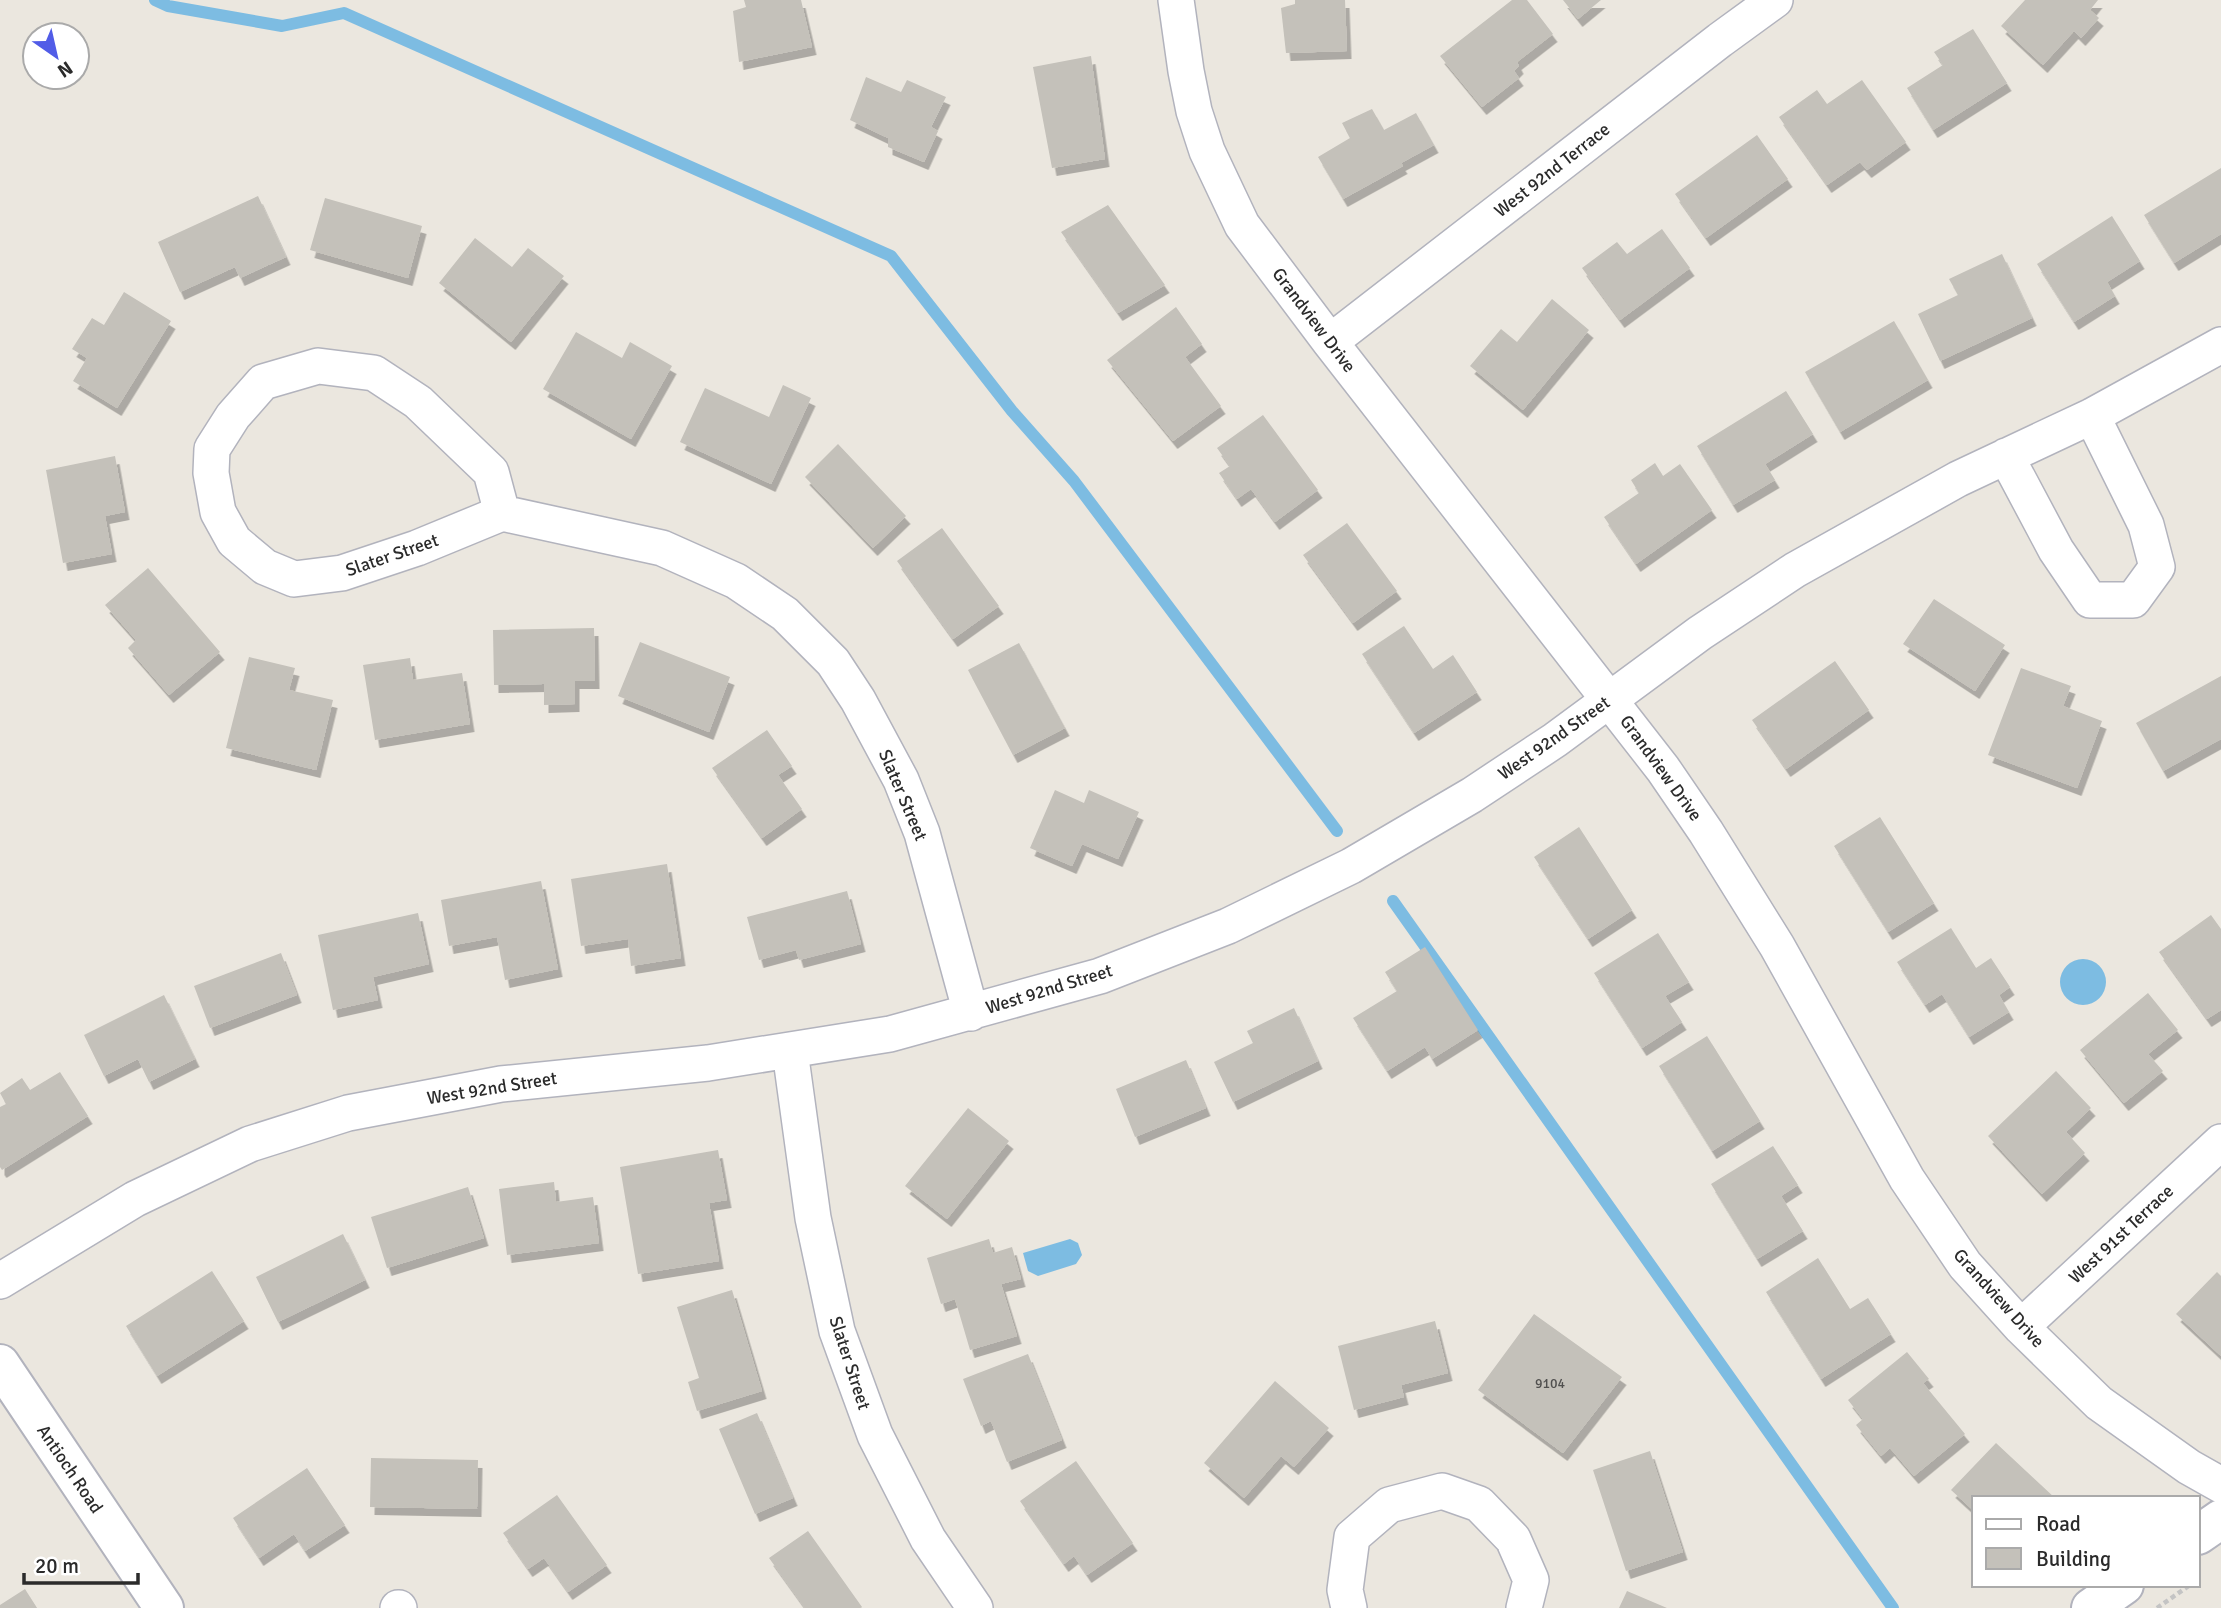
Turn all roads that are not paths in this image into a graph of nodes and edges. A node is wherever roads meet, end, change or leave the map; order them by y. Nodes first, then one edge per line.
1 (1176, 0) edge
2 (1776, 0) edge
3 (1330, 342) junction
4 (2221, 345) edge
5 (2092, 416) junction
6 (2007, 456) junction
7 (502, 513) junction
8 (1611, 699) junction
9 (971, 1013) junction
10 (790, 1051) junction
11 (2221, 1142) edge
12 (0, 1281) edge
13 (2021, 1327) junction
14 (0, 1364) edge
15 (2221, 1485) edge
16 (2221, 1519) edge
17 (2200, 1534) edge
18 (2121, 1587) edge
19 (164, 1608) edge
20 (975, 1608) edge
21 (1349, 1608) edge
22 (1524, 1608) edge
23 (2091, 1608) edge

1 - 3 street, Grandview Drive
2 - 3 street, West 92nd Terrace
3 - 8 street, Grandview Drive
4 - 5 street, West 92nd Street
5 - 6 street, West 92nd Street
5 - 6 street
6 - 8 street, West 92nd Street
7 - 7 street, Slater Street
7 - 9 street, Slater Street
8 - 9 street, West 92nd Street
8 - 13 street, Grandview Drive
9 - 10 street, West 92nd Street
10 - 12 street, West 92nd Street
10 - 20 street, Slater Street
11 - 13 street, West 91st Terrace
13 - 15 street, Grandview Drive
14 - 19 main road, Antioch Road
16 - 17 main road
18 - 23 main road
21 - 22 street

